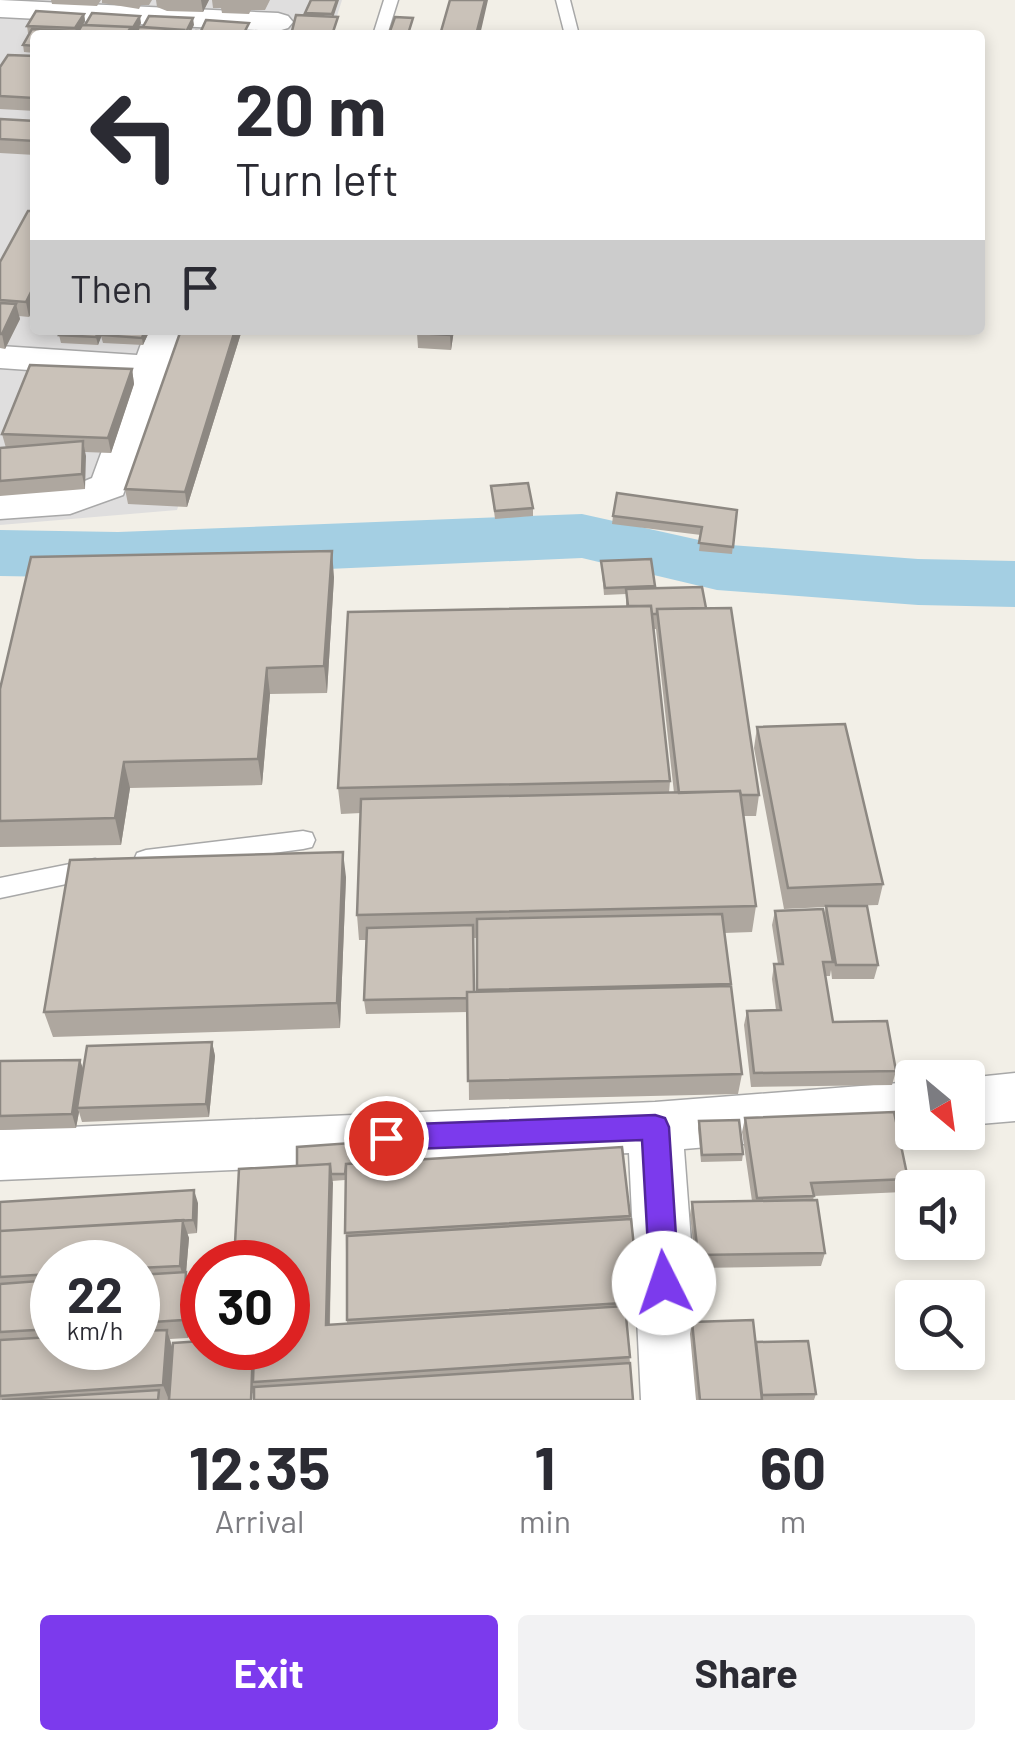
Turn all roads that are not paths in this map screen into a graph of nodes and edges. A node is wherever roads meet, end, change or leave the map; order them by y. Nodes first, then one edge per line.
1 (390, 0) edge
2 (563, 0) edge
3 (6, 11) edge
4 (280, 19) edge
5 (381, 30) edge
6 (571, 30) edge
7 (162, 335) edge
8 (20, 348) edge
9 (151, 367) junction
10 (0, 389) edge
11 (0, 506) edge
12 (303, 840) dead end
13 (0, 888) edge
14 (1015, 1097) edge
15 (985, 1100) edge
16 (895, 1107) edge
17 (655, 1127) junction
18 (0, 1155) edge
19 (672, 1400) edge

1 - 5 lane
2 - 6 lane
3 - 4 street
7 - 9 street
8 - 9 street
8 - 10 street
9 - 11 street
12 - 13 lane
14 - 15 street
16 - 17 street
17 - 18 street
17 - 19 street

